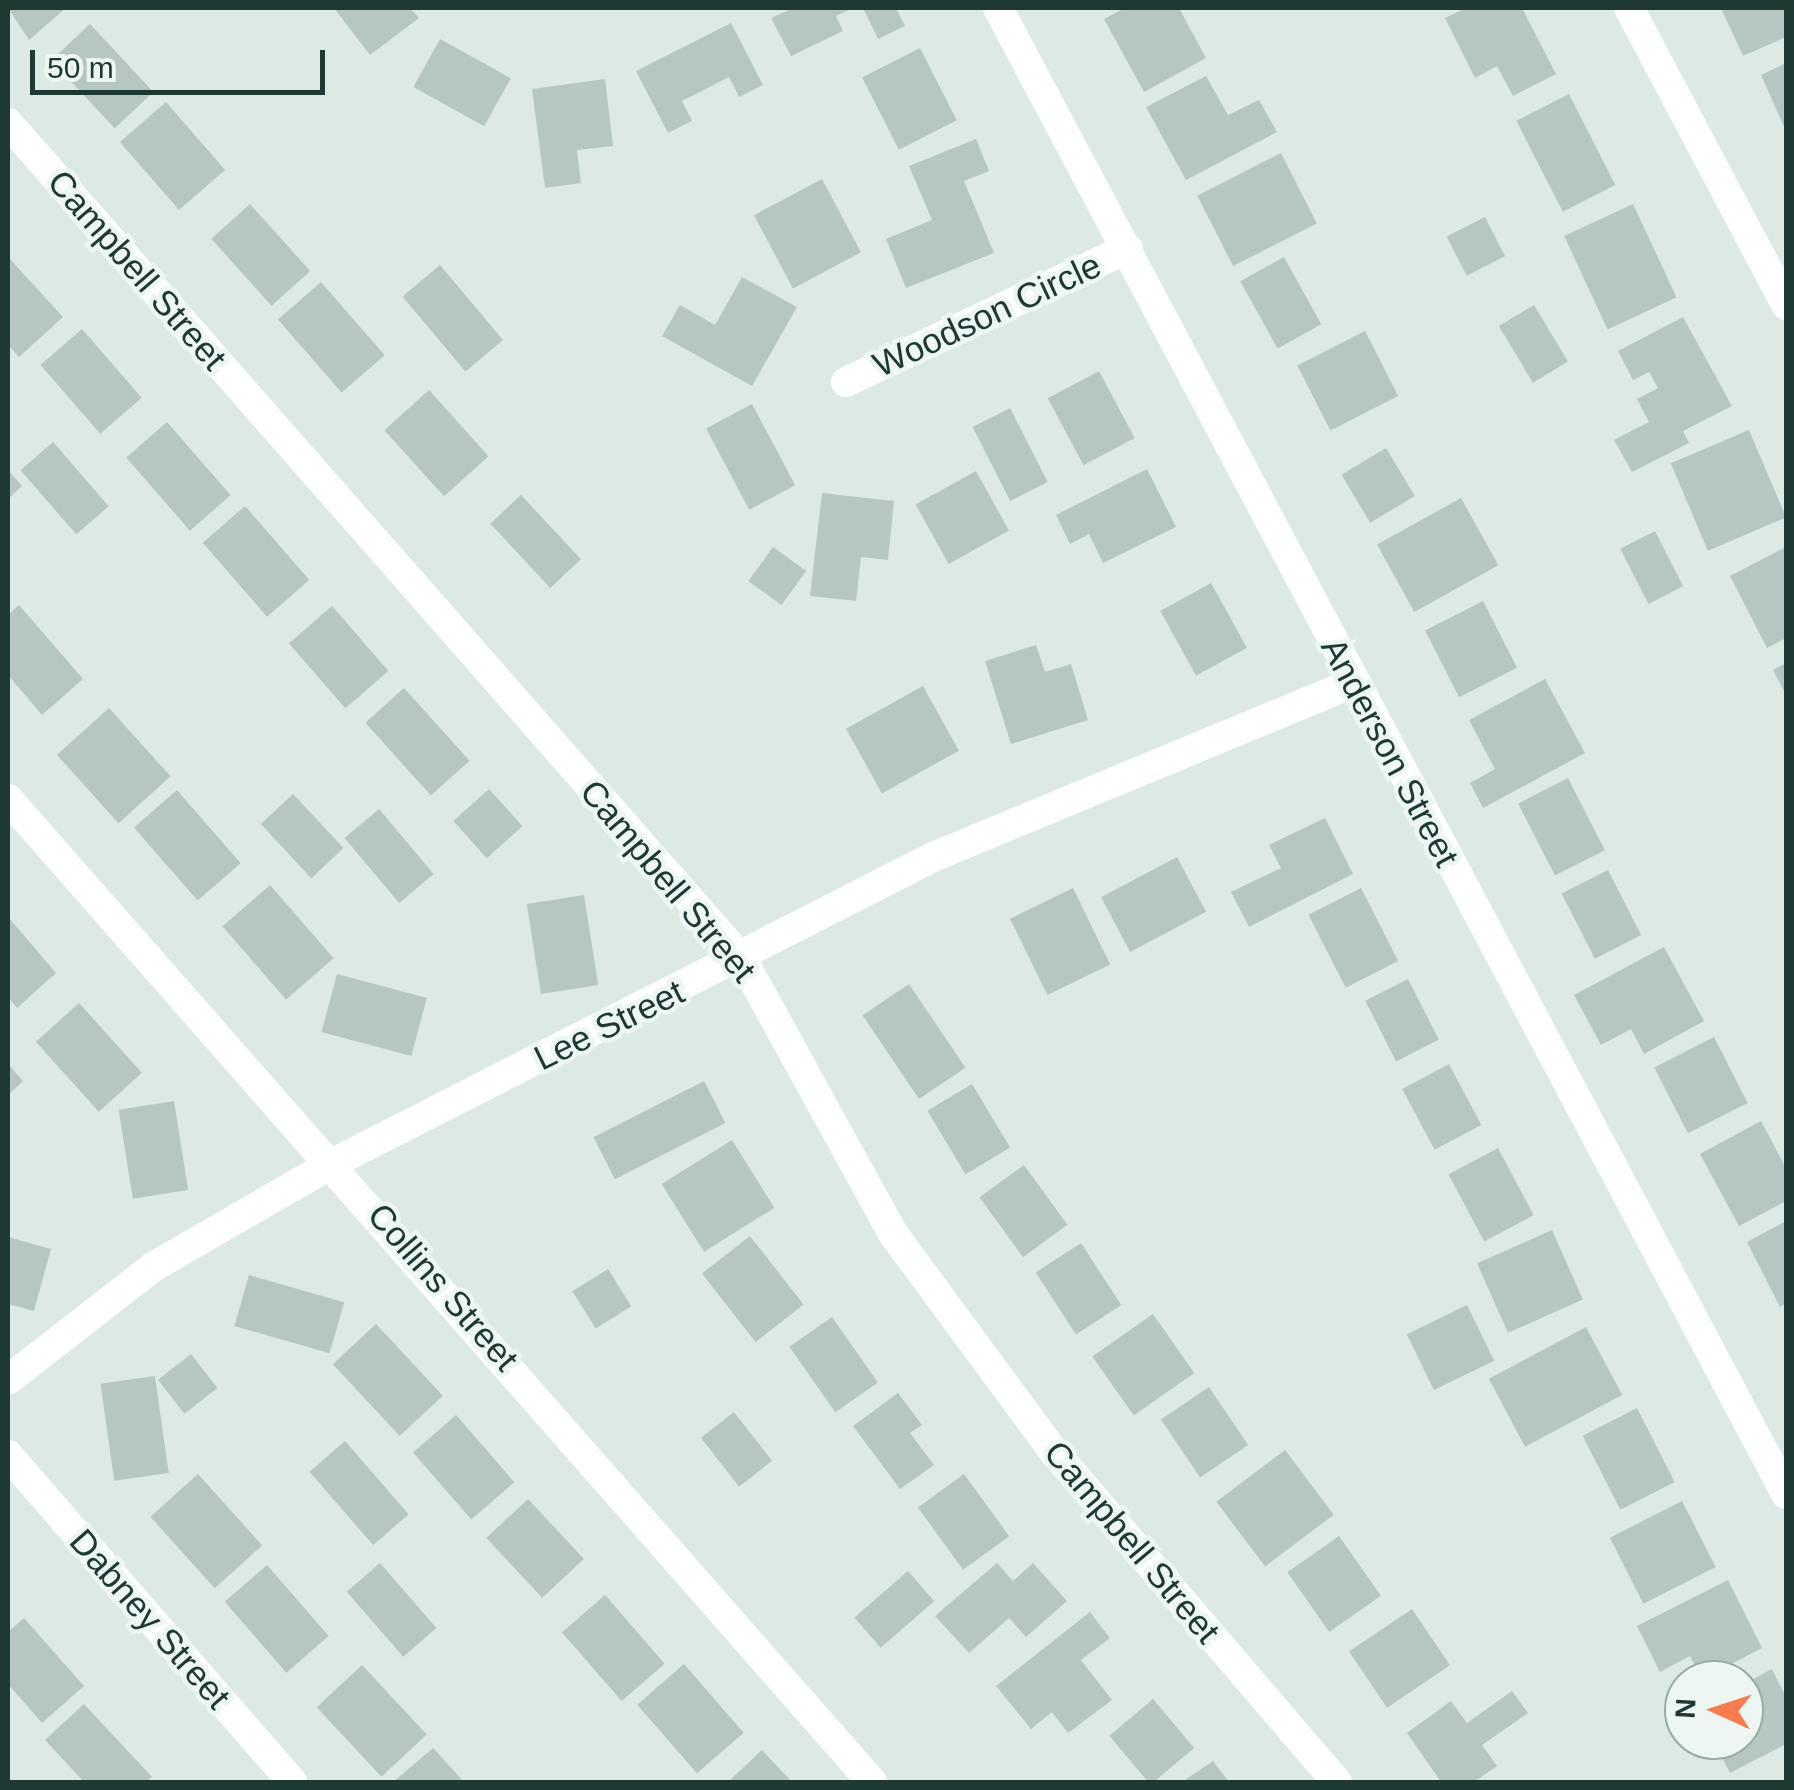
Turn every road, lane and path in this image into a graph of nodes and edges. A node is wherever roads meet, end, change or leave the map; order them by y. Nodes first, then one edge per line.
1 (998, 8) edge
2 (1629, 8) edge
3 (8, 123) edge
4 (1128, 248) junction
5 (1786, 305) edge
6 (846, 382) dead end
7 (1353, 683) junction
8 (8, 799) edge
9 (742, 959) junction
10 (334, 1162) junction
11 (8, 1380) edge
12 (8, 1455) edge
13 (1786, 1494) edge
14 (292, 1782) edge
15 (872, 1782) edge
16 (1336, 1782) edge

1 - 4 street, Anderson Street
2 - 5 street
3 - 9 street, Campbell Street
4 - 6 street, Woodson Circle
4 - 7 street, Anderson Street
7 - 9 street, Lee Street
7 - 13 street, Anderson Street
8 - 10 street, Collins Street
9 - 10 street, Lee Street
9 - 16 street, Campbell Street
10 - 11 street, Lee Street
10 - 15 street, Collins Street
12 - 14 street, Dabney Street

